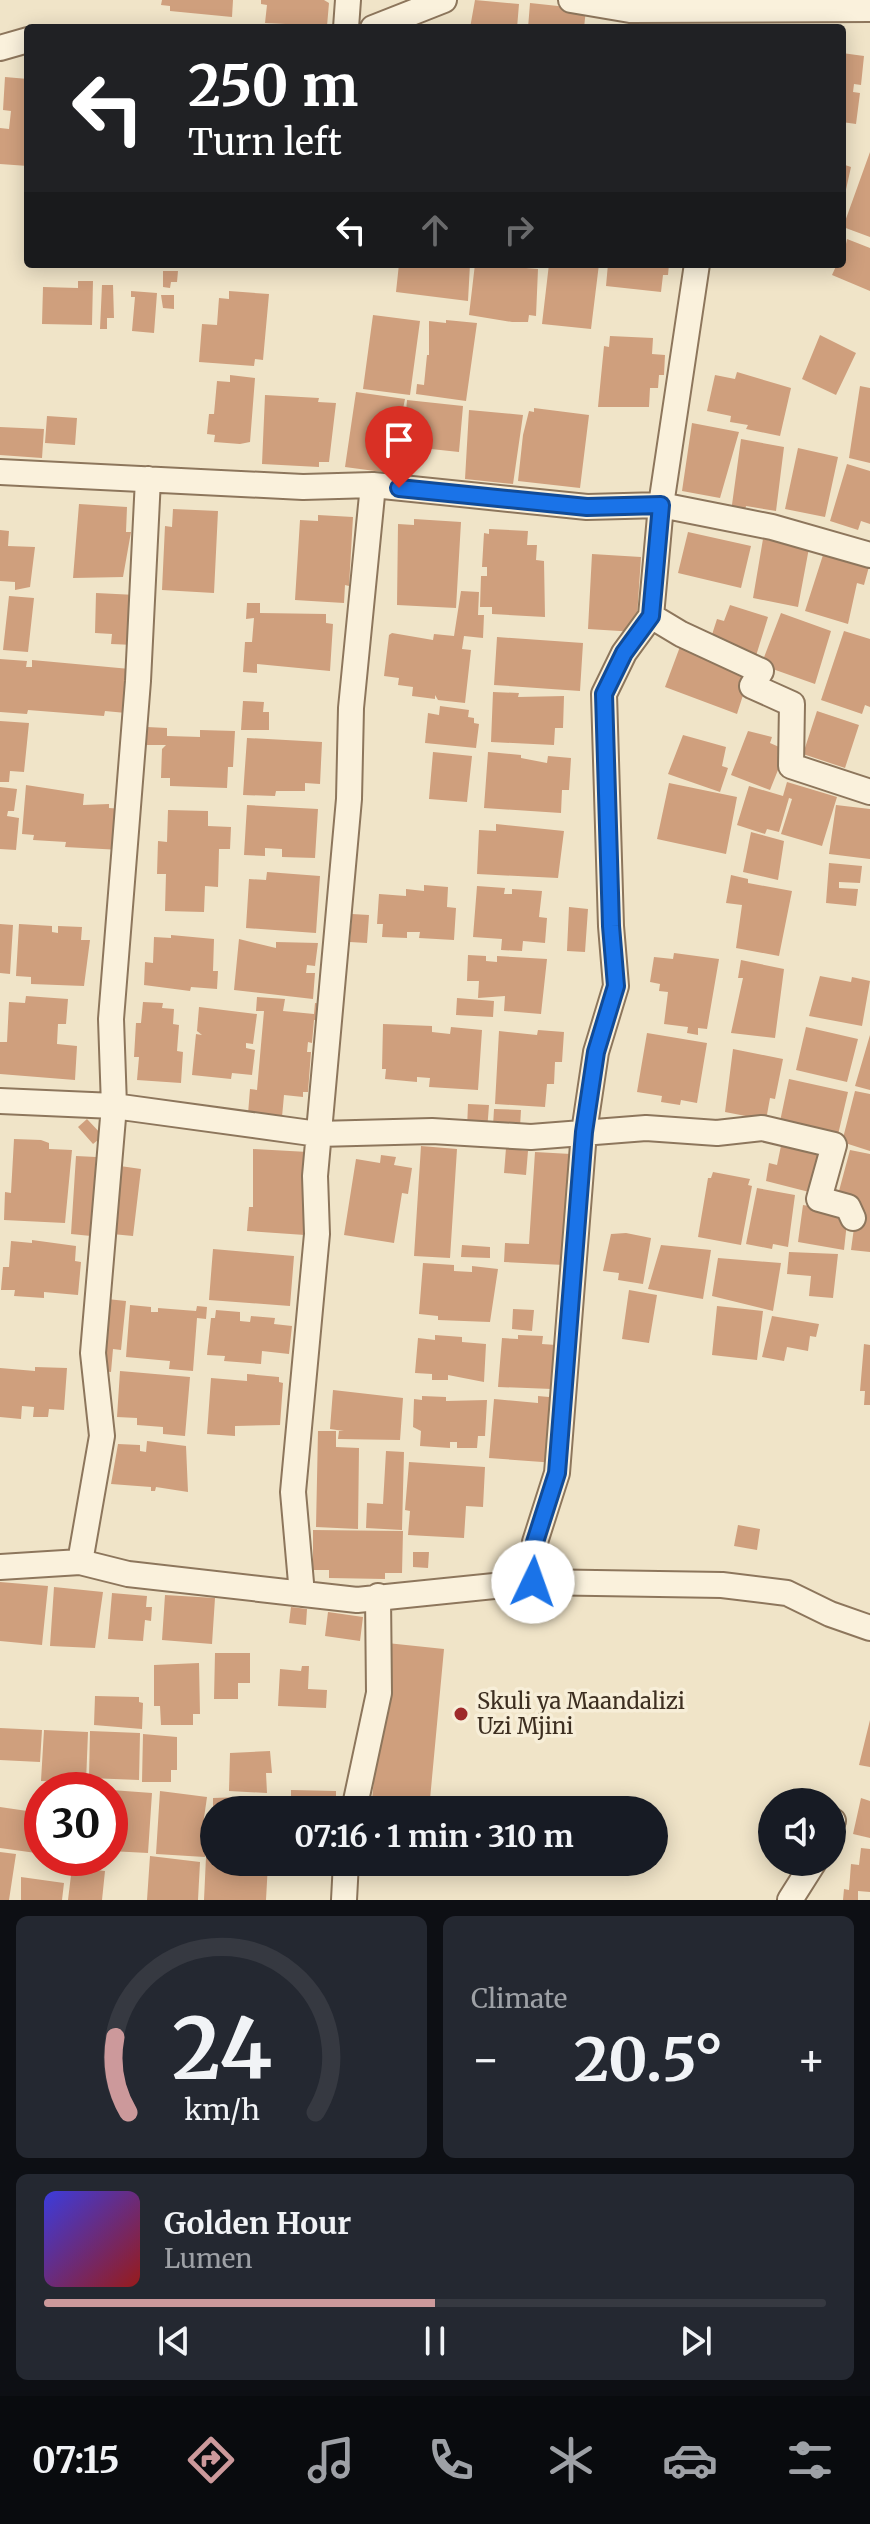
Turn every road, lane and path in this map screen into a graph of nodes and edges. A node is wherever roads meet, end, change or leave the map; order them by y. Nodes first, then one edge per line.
1 (348, 0) edge
2 (444, 0) edge
3 (571, 0) edge
4 (870, 9) edge
5 (712, 20) edge
6 (346, 24) edge
7 (383, 24) edge
8 (24, 41) edge
9 (0, 48) edge
10 (696, 268) edge
11 (0, 472) edge
12 (148, 479) junction
13 (373, 485) junction
14 (661, 505) junction
15 (870, 555) edge
16 (651, 616) junction
17 (870, 792) edge
18 (0, 1101) edge
19 (114, 1106) junction
20 (584, 1132) junction
21 (318, 1134) junction
22 (853, 1218) dead end
23 (80, 1562) junction
24 (0, 1567) edge
25 (533, 1582) junction
26 (302, 1594) junction
27 (378, 1596) junction
28 (870, 1628) edge
29 (357, 1796) edge
30 (345, 1876) edge
31 (805, 1876) edge
32 (344, 1900) edge
33 (790, 1900) edge

1 - 6 street
2 - 7 street
3 - 5 street
4 - 5 street
8 - 9 street
10 - 14 street
11 - 12 street
12 - 13 street
12 - 19 street
13 - 14 street
13 - 21 street
14 - 15 street
14 - 16 street
16 - 17 street
16 - 20 street
18 - 19 street
19 - 21 street
19 - 23 street
20 - 21 street
20 - 22 street
20 - 25 street
21 - 26 street
23 - 24 street
23 - 26 street
25 - 27 street
25 - 28 street
26 - 27 street
27 - 29 street
30 - 32 street
31 - 33 street

